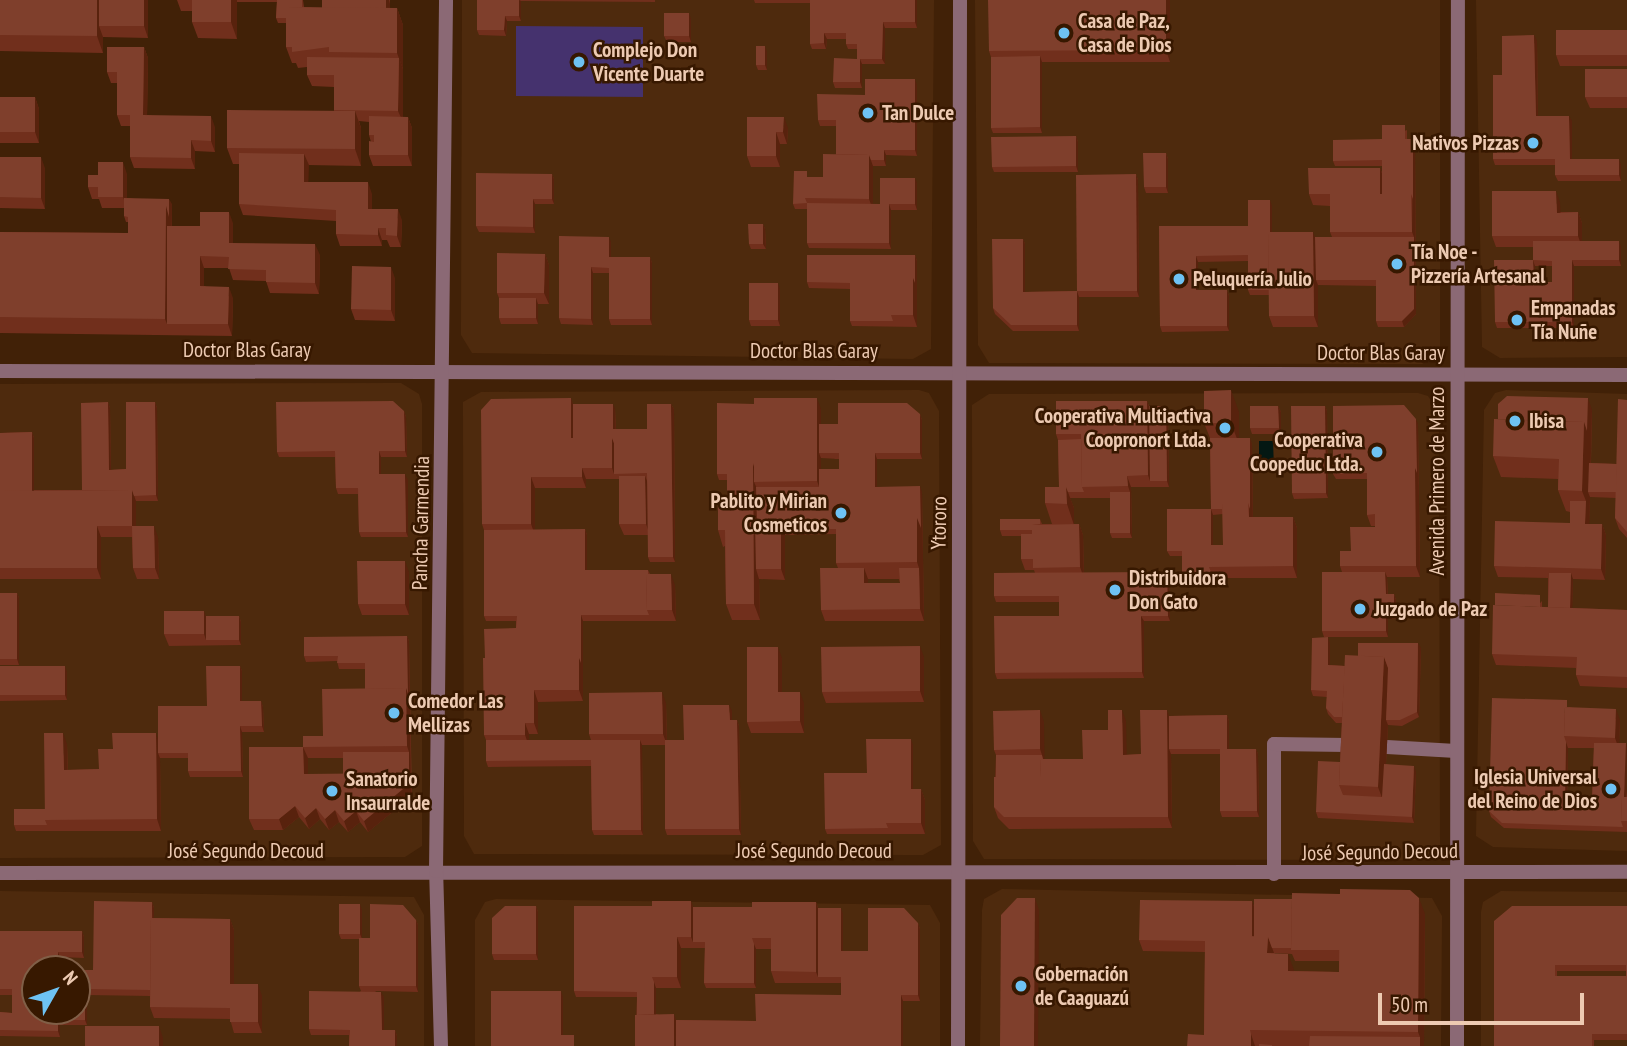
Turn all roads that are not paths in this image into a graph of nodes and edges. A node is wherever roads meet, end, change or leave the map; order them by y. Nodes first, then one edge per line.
1 (446, 0) edge
2 (960, 0) edge
3 (1458, 0) edge
4 (0, 371) edge
5 (445, 372) junction
6 (962, 372) junction
7 (1458, 374) junction
8 (1627, 375) edge
9 (1347, 746) edge
10 (1387, 747) dead end
11 (1456, 751) junction
12 (436, 872) junction
13 (956, 872) junction
14 (1458, 872) junction
15 (1627, 872) edge
16 (0, 873) edge
17 (1274, 874) junction
18 (440, 1046) edge
19 (958, 1046) edge
20 (1457, 1046) edge

1 - 5 street, Pancha Garmendia
2 - 6 street, Ytororo
3 - 7 street, Avenida Primero de Marzo
4 - 5 street, Doctor Blas Garay
5 - 6 street, Doctor Blas Garay
5 - 12 street, Pancha Garmendia
6 - 7 street, Doctor Blas Garay
6 - 13 street, Ytororo
7 - 8 street, Doctor Blas Garay
7 - 11 street, Avenida Primero de Marzo
9 - 17 street
10 - 11 street
11 - 14 street, Avenida Primero de Marzo
12 - 13 street, José Segundo Decoud
12 - 16 street, José Segundo Decoud
12 - 18 street, Pancha Garmendia
13 - 17 street, José Segundo Decoud
13 - 19 street, Ytororo
14 - 15 street, José Segundo Decoud
14 - 17 street, José Segundo Decoud
14 - 20 street, Avenida Primero de Marzo

